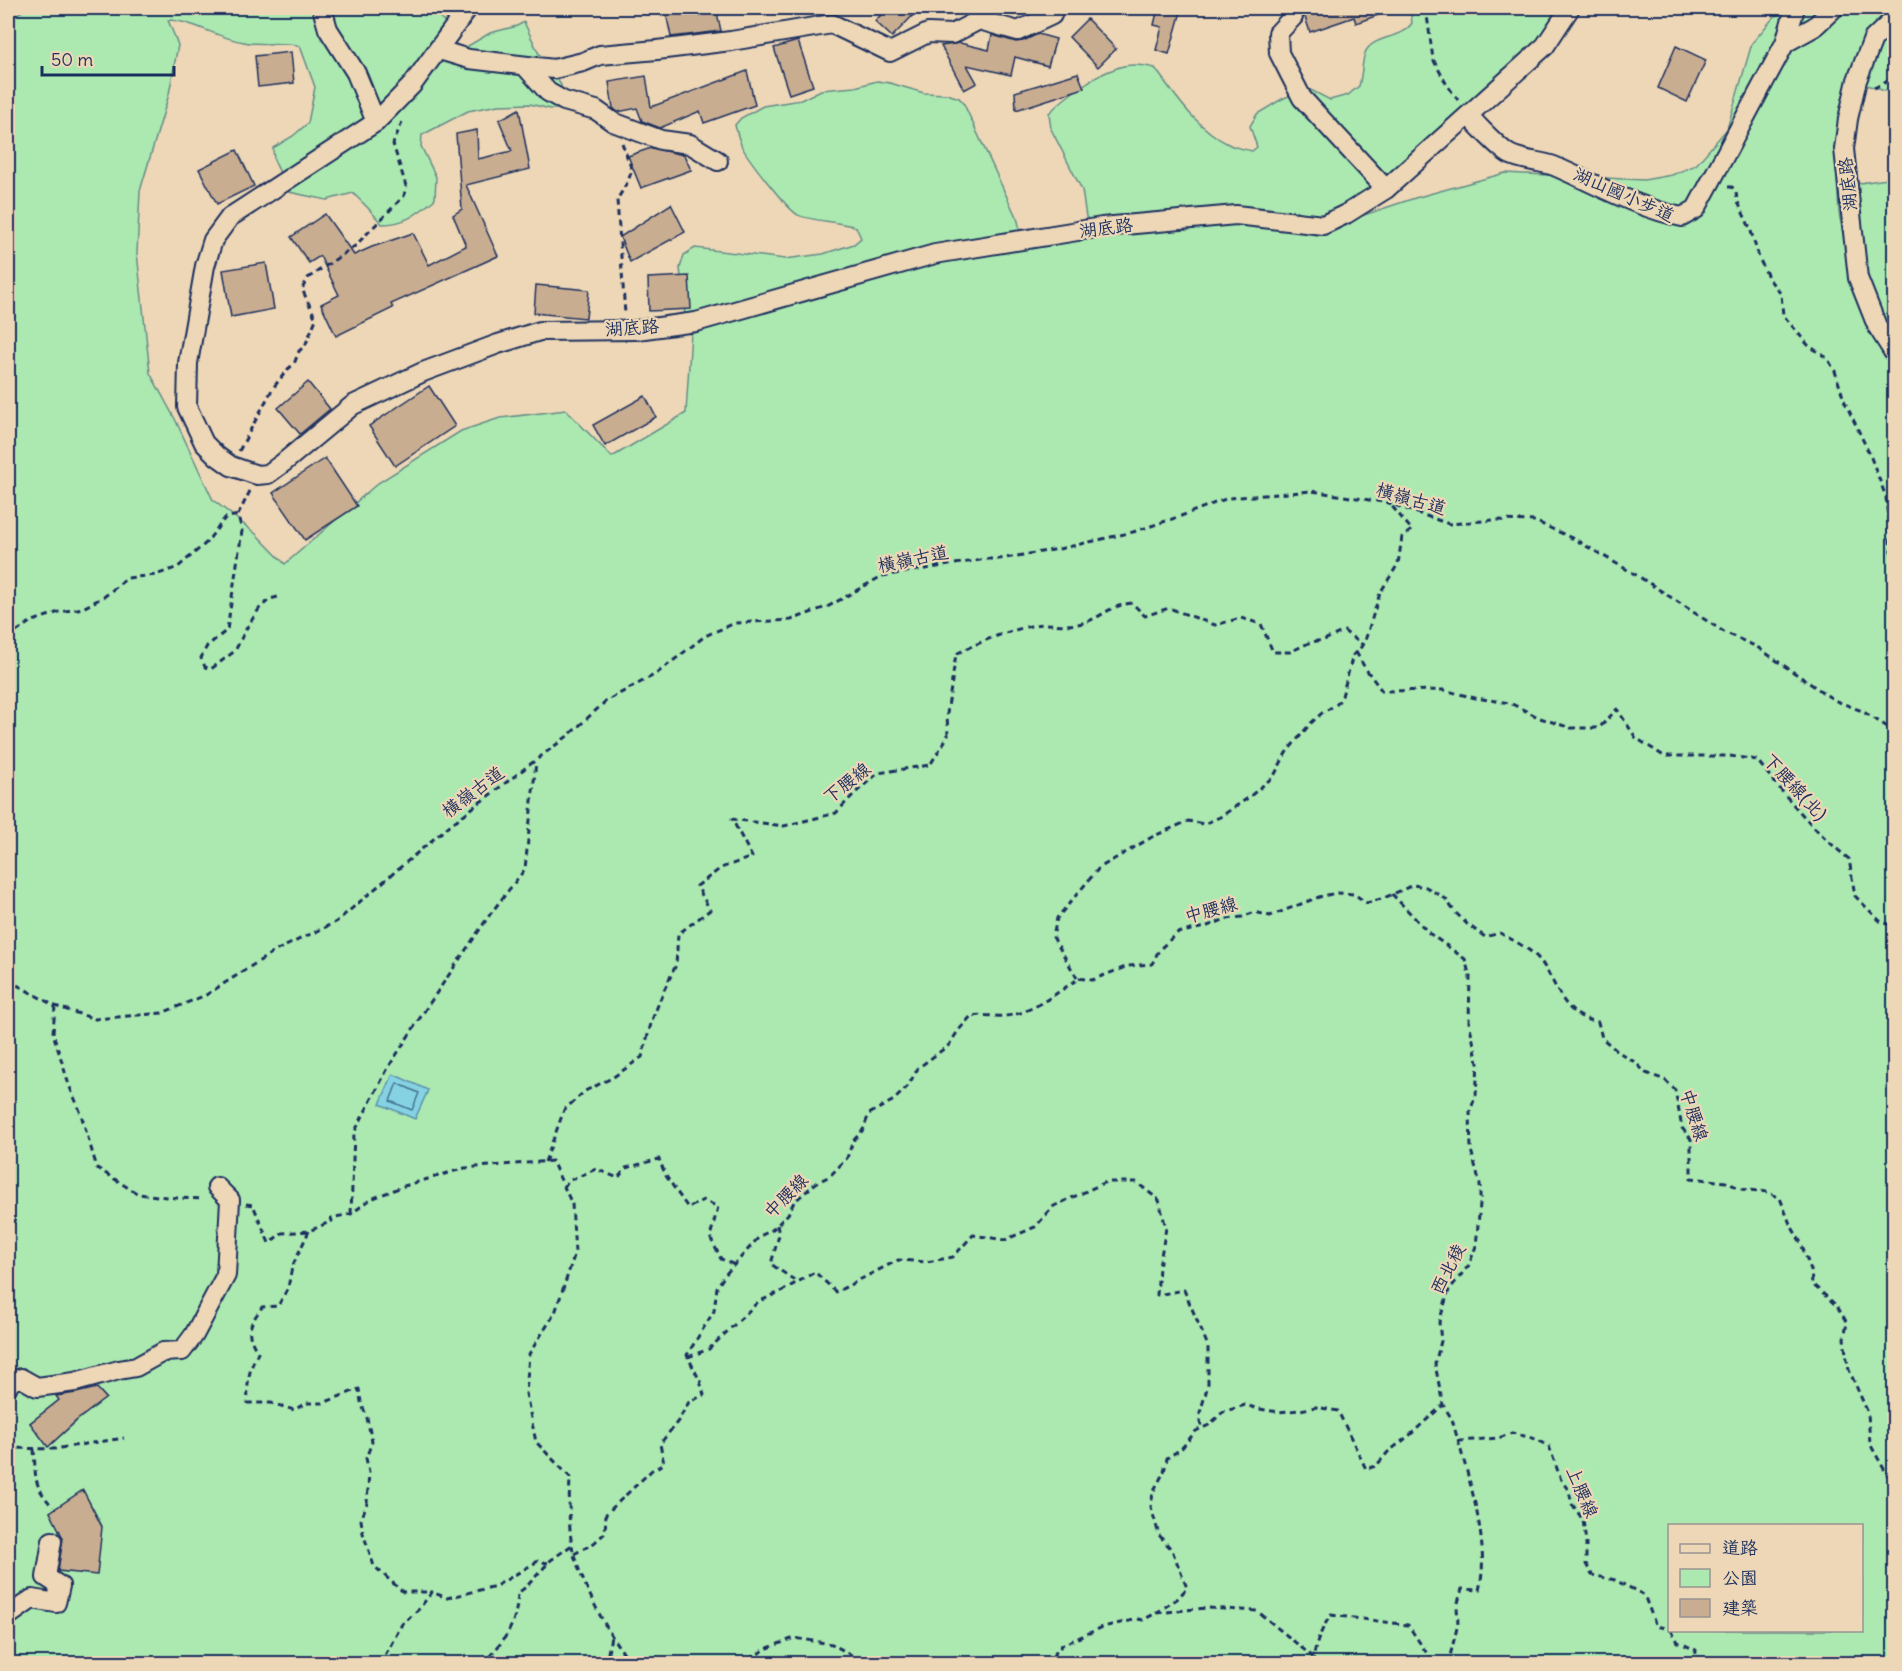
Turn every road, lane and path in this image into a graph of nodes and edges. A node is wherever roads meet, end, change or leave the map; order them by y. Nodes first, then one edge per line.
1 (322, 8) edge
2 (468, 8) edge
3 (1426, 8) edge
4 (1570, 8) edge
5 (1795, 8) edge
6 (1887, 8) edge
7 (1831, 9) edge
8 (1052, 15) dead end
9 (1293, 17) dead end
10 (1894, 19) edge
11 (1873, 39) junction
12 (1785, 43) junction
13 (438, 50) junction
14 (525, 66) junction
15 (1469, 116) junction
16 (376, 122) junction
17 (402, 122) dead end
18 (613, 122) junction
19 (718, 161) dead end
20 (1386, 189) junction
21 (1722, 194) dead end
22 (626, 322) dead end
23 (1894, 353) edge
24 (231, 466) junction
25 (257, 475) junction
26 (1389, 503) junction
27 (238, 515) junction
28 (1894, 559) edge
29 (278, 597) dead end
30 (8, 638) edge
31 (1363, 645) junction
32 (1356, 652) junction
33 (1894, 731) edge
34 (536, 762) junction
35 (1392, 894) junction
36 (1894, 926) edge
37 (1077, 978) junction
38 (8, 980) edge
39 (55, 1005) junction
40 (545, 1162) junction
41 (217, 1187) dead end
42 (564, 1187) junction
43 (230, 1200) junction
44 (351, 1214) junction
45 (778, 1224) junction
46 (309, 1231) junction
47 (735, 1265) junction
48 (797, 1282) junction
49 (688, 1357) junction
50 (8, 1386) edge
51 (1443, 1405) junction
52 (1201, 1429) junction
53 (124, 1438) dead end
54 (1458, 1442) junction
55 (8, 1448) edge
56 (34, 1449) junction
57 (1894, 1484) edge
58 (1894, 1500) edge
59 (53, 1507) dead end
60 (1894, 1512) edge
61 (52, 1541) dead end
62 (573, 1545) junction
63 (574, 1554) junction
64 (548, 1563) junction
65 (430, 1595) junction
66 (1156, 1613) junction
67 (8, 1616) edge
68 (1668, 1629) edge
69 (1671, 1632) edge
70 (611, 1634) junction
71 (1313, 1657) junction
72 (386, 1664) edge
73 (483, 1664) edge
74 (606, 1664) edge
75 (635, 1664) edge
76 (740, 1664) edge
77 (867, 1664) edge
78 (1046, 1664) edge
79 (1313, 1664) edge
80 (1434, 1664) edge
81 (1448, 1664) edge
82 (1695, 1664) edge

1 - 16 street
2 - 13 street
3 - 15 path
4 - 15 street, 湖底路
5 - 12 street
6 - 11 street
7 - 12 street
8 - 14 street
9 - 20 street
10 - 11 street, 湖底路
11 - 23 street, 湖底路
12 - 15 street
13 - 14 street
13 - 16 street
14 - 18 street
15 - 20 street, 湖底路
16 - 24 street
17 - 24 path
18 - 19 street
18 - 22 path
20 - 25 street, 湖底路
21 - 28 path
24 - 25 street
25 - 27 path
26 - 31 path
26 - 33 path, 橫嶺古道
26 - 34 path, 橫嶺古道
27 - 29 path
27 - 30 path
31 - 32 path
31 - 40 path, 下腰線
32 - 36 path, 下腰線(北)
32 - 37 path
34 - 39 path, 橫嶺古道
34 - 44 path
35 - 37 path, 中腰線
35 - 51 path, 西北稜
35 - 57 path, 中腰線
37 - 45 path, 中腰線
38 - 39 path, 橫嶺古道
39 - 43 path
40 - 42 path
40 - 44 path
41 - 43 street
42 - 47 path
42 - 62 path
43 - 46 path
43 - 50 street
44 - 46 path
45 - 47 path, 中腰線
45 - 48 path
46 - 65 path
47 - 49 path, 中腰線
48 - 49 path
48 - 52 path
49 - 63 path
51 - 52 path
51 - 54 path, 西北稜
52 - 66 path
53 - 56 path
54 - 68 path, 上腰線
54 - 81 path, 西北稜
55 - 56 path
56 - 59 path
58 - 60 path
61 - 67 street
62 - 63 path
62 - 64 path
63 - 70 path
64 - 65 path
64 - 73 path
65 - 72 path
66 - 71 path
66 - 78 path
69 - 82 path, 上腰線
70 - 74 path
70 - 75 path
71 - 79 path
71 - 80 path
76 - 77 path

